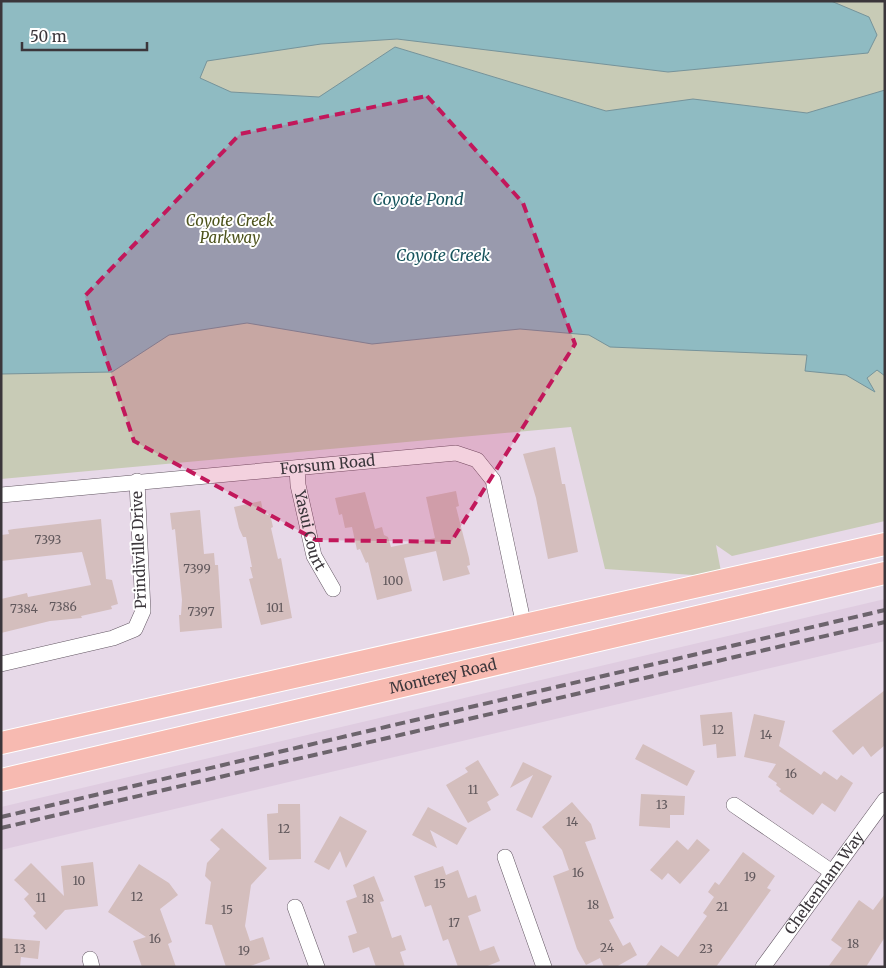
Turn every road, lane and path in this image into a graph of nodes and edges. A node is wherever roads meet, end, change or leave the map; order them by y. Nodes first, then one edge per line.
1 (297, 468) junction
2 (137, 481) junction
3 (1, 495) edge
4 (885, 544) edge
5 (885, 573) edge
6 (333, 589) dead end
7 (524, 626) junction
8 (1, 664) edge
9 (1, 743) edge
10 (1, 780) edge
11 (885, 800) edge
12 (734, 805) dead end
13 (505, 858) dead end
14 (832, 872) junction
15 (295, 907) dead end
16 (317, 967) edge
17 (544, 967) edge
18 (763, 967) edge

1 - 2 street, Forsum Road
1 - 6 street, Yasui Court
1 - 7 street, Forsum Road
2 - 3 street, Forsum Road
2 - 8 street, Prindiville Drive
4 - 7 main road, Monterey Road
5 - 10 main road, Monterey Road
7 - 9 main road, Monterey Road
11 - 14 street, Cheltenham Way
12 - 14 street
13 - 17 street
14 - 18 street, Cheltenham Way
15 - 16 street

